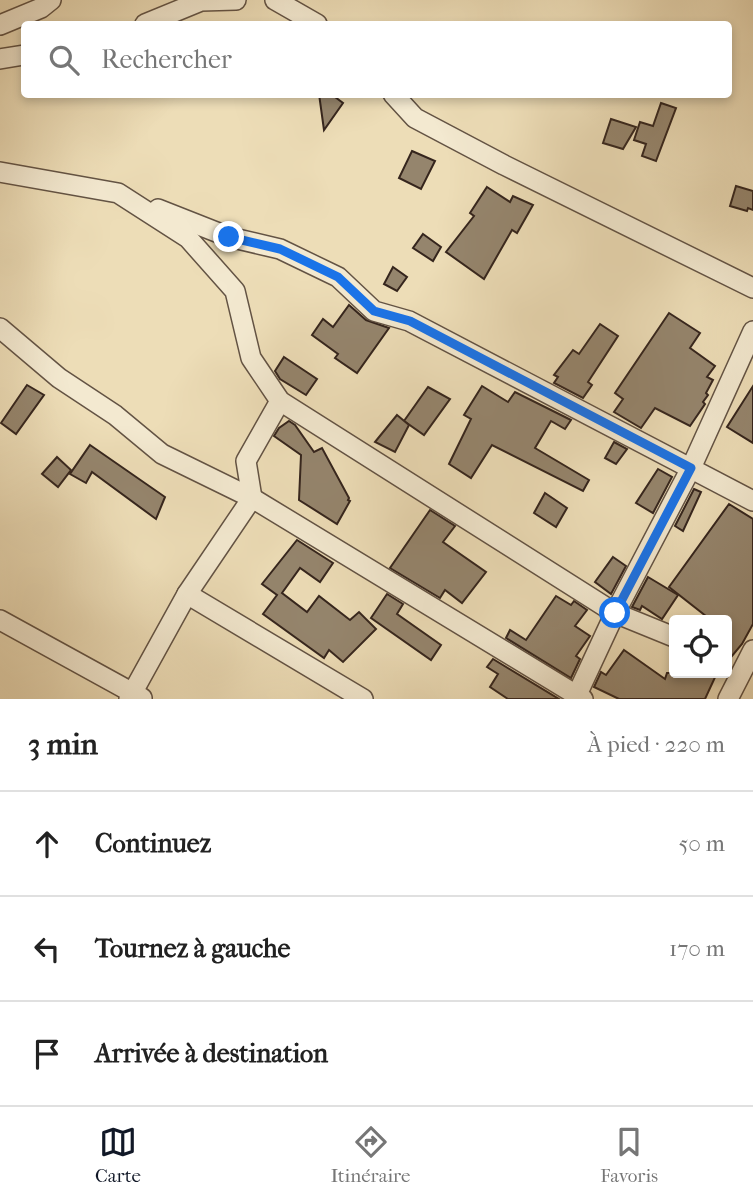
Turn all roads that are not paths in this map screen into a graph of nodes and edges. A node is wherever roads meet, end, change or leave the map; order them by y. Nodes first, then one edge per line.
1 (51, 0) edge
2 (236, 0) edge
3 (275, 0) edge
4 (152, 21) edge
5 (312, 21) edge
6 (0, 25) edge
7 (21, 56) edge
8 (0, 59) edge
9 (397, 98) edge
10 (0, 172) edge
11 (118, 193) junction
12 (753, 288) edge
13 (0, 328) edge
14 (753, 331) edge
15 (280, 401) junction
16 (691, 468) junction
17 (252, 498) junction
18 (753, 501) edge
19 (187, 594) junction
20 (615, 613) junction
21 (0, 620) edge
22 (669, 635) edge
23 (744, 661) edge
24 (134, 697) edge
25 (578, 698) edge
26 (363, 699) edge
27 (728, 699) edge

1 - 6 street
2 - 4 street
3 - 5 street
7 - 8 street
9 - 12 street
10 - 11 street
11 - 15 street
11 - 16 street
13 - 17 street
14 - 16 street
15 - 17 street
15 - 20 street
16 - 18 street
16 - 20 street
17 - 19 street
17 - 25 street
19 - 24 street
19 - 26 street
20 - 22 street
20 - 25 street
21 - 24 street
23 - 27 street

